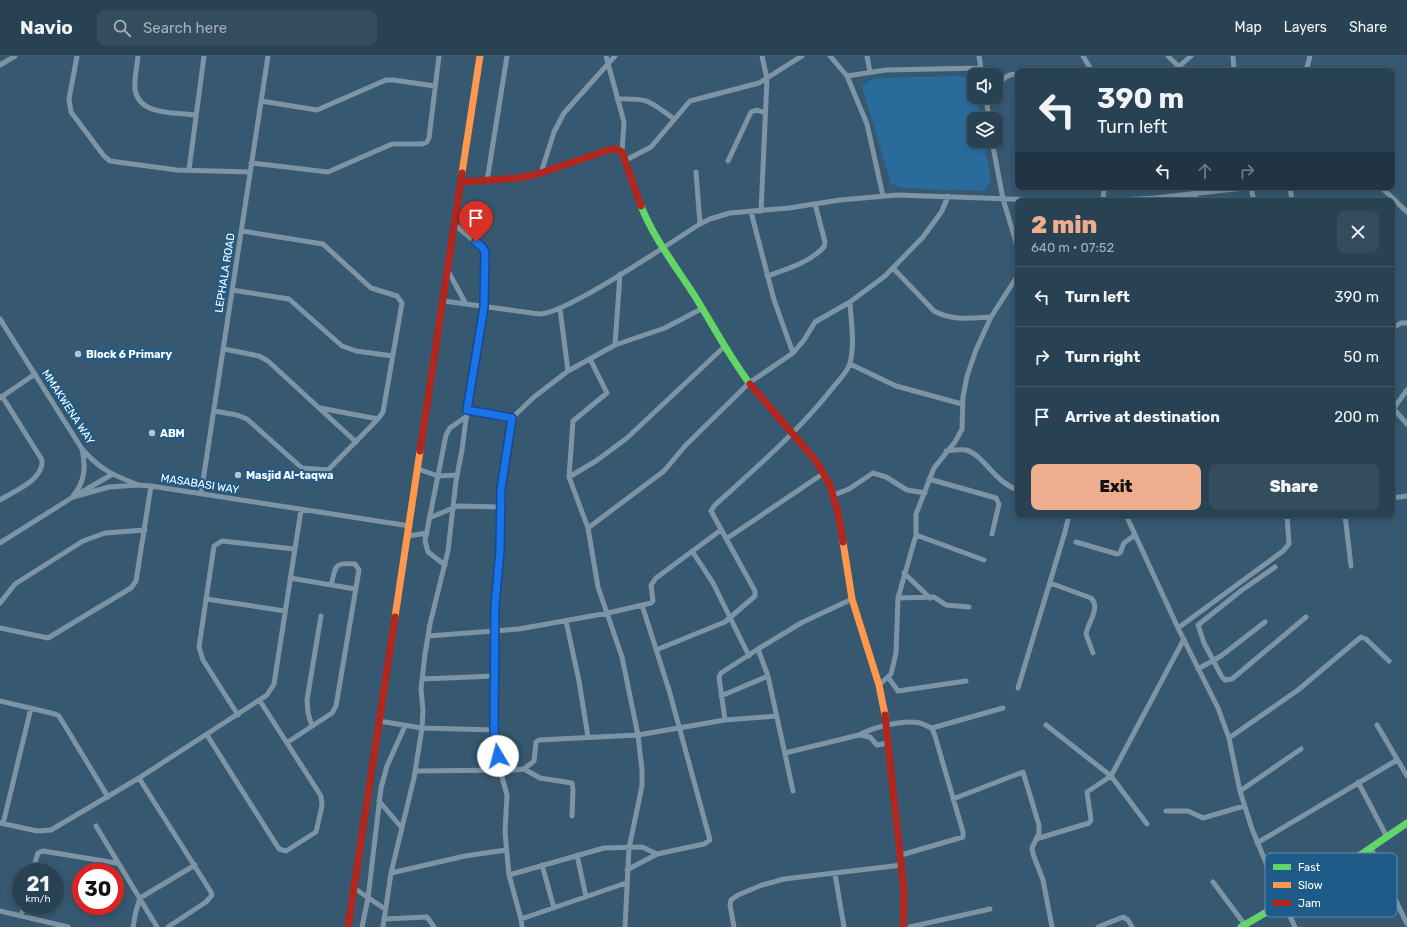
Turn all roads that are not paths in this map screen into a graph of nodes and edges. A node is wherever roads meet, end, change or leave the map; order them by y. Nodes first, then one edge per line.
1 (15, 56) edge
2 (77, 56) edge
3 (138, 56) edge
4 (204, 56) edge
5 (268, 56) edge
6 (439, 56) edge
7 (480, 56) edge
8 (507, 56) edge
9 (606, 56) edge
10 (616, 56) edge
11 (762, 56) edge
12 (802, 56) edge
13 (830, 56) edge
14 (867, 56) edge
15 (979, 56) edge
16 (1083, 56) edge
17 (1168, 56) edge
18 (1191, 56) edge
19 (1233, 56) edge
20 (1310, 56) edge
21 (608, 63) junction
22 (0, 65) edge
23 (1179, 67) joint
24 (981, 68) edge
25 (1090, 68) edge
26 (1234, 68) edge
27 (1307, 68) edge
28 (967, 69) edge
29 (870, 72) junction
30 (1015, 74) edge
31 (847, 76) junction
32 (1003, 78) edge
33 (767, 79) junction
34 (435, 86) junction
35 (617, 99) junction
36 (261, 101) junction
37 (765, 114) junction
38 (195, 115) junction
39 (674, 120) junction
40 (993, 148) edge
41 (622, 152) junction
42 (626, 160) junction
43 (728, 161) dead end
44 (251, 163) junction
45 (189, 170) junction
46 (250, 172) junction
47 (696, 172) dead end
48 (541, 173) junction
49 (462, 182) junction
50 (487, 182) junction
51 (1228, 190) edge
52 (1384, 190) edge
53 (1195, 194) junction
54 (883, 196) junction
55 (948, 196) junction
56 (1142, 198) edge
57 (1196, 198) edge
58 (1392, 198) edge
59 (1003, 199) junction
60 (1015, 199) edge
61 (1395, 200) edge
62 (815, 204) junction
63 (761, 211) junction
64 (751, 212) junction
65 (1407, 212) edge
66 (700, 224) junction
67 (455, 225) junction
68 (242, 231) junction
69 (1015, 239) edge
70 (662, 247) junction
71 (893, 268) junction
72 (448, 271) junction
73 (620, 274) junction
74 (767, 276) junction
75 (1015, 280) edge
76 (232, 290) junction
77 (444, 301) junction
78 (850, 302) junction
79 (466, 304) junction
80 (484, 307) junction
81 (703, 308) junction
82 (560, 309) junction
83 (991, 317) junction
84 (0, 319) edge
85 (1407, 324) edge
86 (1395, 326) edge
87 (615, 345) junction
88 (724, 347) junction
89 (224, 349) junction
90 (793, 353) junction
91 (393, 356) junction
92 (590, 359) junction
93 (850, 364) junction
94 (568, 372) junction
95 (35, 374) junction
96 (749, 383) junction
97 (1407, 390) edge
98 (1, 397) edge
99 (962, 404) junction
100 (1395, 405) edge
101 (319, 408) junction
102 (467, 410) junction
103 (1395, 410) edge
104 (214, 411) junction
105 (466, 416) junction
106 (512, 418) junction
107 (378, 419) junction
108 (1407, 424) edge
109 (793, 434) junction
110 (356, 442) junction
111 (82, 449) junction
112 (946, 451) junction
113 (418, 469) junction
114 (824, 473) junction
115 (111, 475) junction
116 (457, 475) junction
117 (438, 476) junction
118 (569, 477) junction
119 (929, 479) junction
120 (138, 485) junction
121 (152, 486) junction
122 (1015, 489) edge
123 (925, 492) junction
124 (201, 494) junction
125 (834, 495) junction
126 (1407, 496) edge
127 (73, 497) junction
128 (1395, 498) edge
129 (0, 500) edge
130 (453, 507) junction
131 (500, 508) junction
132 (301, 510) junction
133 (429, 518) junction
134 (1068, 518) edge
135 (1127, 518) edge
136 (1287, 518) edge
137 (1345, 518) edge
138 (410, 526) junction
139 (588, 528) junction
140 (145, 530) junction
141 (721, 530) junction
142 (427, 533) junction
143 (992, 534) dead end
144 (916, 535) junction
145 (1135, 535) junction
146 (408, 536) junction
147 (726, 539) junction
148 (1076, 542) dead end
149 (0, 543) edge
150 (294, 549) junction
151 (692, 550) junction
152 (984, 560) dead end
153 (445, 565) junction
154 (1351, 566) dead end
155 (1275, 567) dead end
156 (904, 573) junction
157 (290, 578) junction
158 (1050, 583) junction
159 (331, 585) junction
160 (355, 589) junction
161 (898, 598) junction
162 (930, 598) junction
163 (206, 599) junction
164 (852, 599) junction
165 (0, 603) edge
166 (642, 605) junction
167 (969, 607) dead end
168 (285, 611) junction
169 (608, 613) junction
170 (321, 616) dead end
171 (1306, 617) dead end
172 (730, 618) junction
173 (566, 621) junction
174 (1266, 622) dead end
175 (0, 628) edge
176 (1178, 628) junction
177 (496, 630) junction
178 (428, 636) junction
179 (1184, 639) junction
180 (656, 650) junction
181 (758, 650) junction
182 (1093, 653) dead end
183 (749, 656) junction
184 (1214, 660) junction
185 (1389, 661) dead end
186 (1198, 670) junction
187 (495, 676) junction
188 (768, 676) junction
189 (888, 677) junction
190 (422, 679) junction
191 (966, 681) dead end
192 (879, 685) junction
193 (1018, 688) dead end
194 (721, 696) junction
195 (0, 701) edge
196 (260, 701) junction
197 (31, 708) junction
198 (1003, 708) dead end
199 (238, 715) junction
200 (777, 716) junction
201 (725, 720) junction
202 (379, 722) junction
203 (886, 724) junction
204 (1046, 725) dead end
205 (1377, 725) dead end
206 (312, 726) junction
207 (405, 726) junction
208 (422, 728) junction
209 (680, 728) junction
210 (932, 728) junction
211 (494, 730) junction
212 (207, 735) junction
213 (638, 735) junction
214 (860, 735) junction
215 (588, 737) junction
216 (1229, 738) junction
217 (288, 742) junction
218 (888, 743) junction
219 (1301, 749) dead end
220 (785, 754) junction
221 (1397, 760) junction
222 (524, 769) junction
223 (500, 770) junction
224 (415, 772) junction
225 (1111, 776) junction
226 (1407, 776) edge
227 (138, 778) junction
228 (1358, 782) junction
229 (793, 791) dead end
230 (1240, 791) junction
231 (108, 797) junction
232 (953, 799) junction
233 (379, 800) junction
234 (1244, 806) junction
235 (1166, 812) dead end
236 (572, 816) dead end
237 (1407, 823) edge
238 (1, 824) edge
239 (1147, 824) dead end
240 (96, 826) dead end
241 (402, 828) junction
242 (1387, 837) junction
243 (1036, 839) junction
244 (1257, 843) junction
245 (629, 848) junction
246 (1371, 848) junction
247 (506, 850) junction
248 (1364, 853) edge
249 (1373, 853) edge
250 (577, 854) junction
251 (657, 854) junction
252 (900, 855) junction
253 (1265, 861) edge
254 (35, 863) edge
255 (116, 863) joint
256 (195, 865) junction
257 (902, 865) junction
258 (542, 866) junction
259 (627, 870) junction
260 (391, 874) junction
261 (835, 874) junction
262 (124, 875) edge
263 (509, 875) junction
264 (1213, 882) dead end
265 (626, 884) junction
266 (354, 888) junction
267 (586, 897) junction
268 (140, 898) junction
269 (368, 898) junction
270 (1397, 903) edge
271 (554, 908) junction
272 (385, 909) junction
273 (990, 909) dead end
274 (0, 911) edge
275 (1265, 914) edge
276 (21, 916) joint
277 (1290, 917) edge
278 (384, 919) junction
279 (521, 919) junction
280 (1407, 924) edge
281 (1243, 926) edge
282 (68, 927) edge
283 (133, 927) edge
284 (157, 927) edge
285 (168, 927) edge
286 (348, 927) edge
287 (362, 927) edge
288 (383, 927) edge
289 (434, 927) edge
290 (522, 927) edge
291 (625, 927) edge
292 (734, 927) edge
293 (844, 927) edge
294 (903, 927) edge
295 (910, 927) edge
296 (1052, 927) edge
297 (1098, 927) edge
298 (1132, 927) edge
299 (1295, 927) edge

1 - 22 street
2 - 45 street
3 - 38 street
4 - 38 street
5 - 36 street, LEPHALA ROAD
6 - 34 street
7 - 49 main road
8 - 50 street
9 - 21 street
10 - 21 street
11 - 33 street
12 - 33 street
13 - 31 street
14 - 29 street
15 - 24 street
16 - 25 street
17 - 23 street
18 - 23 street
19 - 26 street
20 - 27 street
21 - 35 street
21 - 48 street
28 - 29 street
29 - 31 street
30 - 32 street
31 - 54 street
33 - 37 street
33 - 39 street
34 - 36 street
34 - 44 street
35 - 39 street
35 - 41 street
36 - 44 street, LEPHALA ROAD
37 - 43 street
37 - 63 street
38 - 45 street
39 - 42 street
40 - 59 street
41 - 42 main road
41 - 48 main road
42 - 70 main road
44 - 46 street, LEPHALA ROAD
45 - 46 street
46 - 68 street, LEPHALA ROAD
47 - 66 street
48 - 50 main road
49 - 50 main road
49 - 67 main road
51 - 53 street
52 - 58 street
53 - 56 street
53 - 57 street
54 - 55 street
54 - 62 street
55 - 59 street
55 - 71 street
59 - 60 street
59 - 69 street
61 - 65 street
62 - 63 street
62 - 74 street
63 - 64 street
64 - 66 street
64 - 74 street
66 - 70 street
67 - 72 main road
67 - 80 street
68 - 76 street, LEPHALA ROAD
68 - 91 street
70 - 73 street
70 - 81 main road
71 - 78 street
71 - 83 street
72 - 77 main road
72 - 79 street
73 - 82 street
73 - 87 street
74 - 90 street
75 - 83 street
76 - 89 street, LEPHALA ROAD
76 - 91 street
77 - 79 street
77 - 113 main road
78 - 90 street
78 - 93 street
79 - 80 street
80 - 82 street
80 - 102 street
81 - 87 street
81 - 88 main road
82 - 94 street
83 - 99 street
84 - 95 street, MMAKWENA WAY
85 - 86 street
87 - 92 street
88 - 96 main road
88 - 118 street
89 - 101 street
89 - 104 street, LEPHALA ROAD
90 - 96 street
91 - 107 street
92 - 94 street
92 - 118 street
93 - 99 street
93 - 109 street
94 - 106 street
95 - 98 street
95 - 111 street, MMAKWENA WAY
96 - 109 main road
96 - 139 street
97 - 100 street
98 - 129 street
99 - 112 street
101 - 107 street
101 - 110 street
102 - 105 street
102 - 106 street
103 - 108 street
104 - 110 street
104 - 124 street, LEPHALA ROAD
105 - 116 street
105 - 117 street
106 - 131 street
107 - 110 street
109 - 114 main road
109 - 141 street
111 - 115 street, MMAKWENA WAY
111 - 127 street
112 - 119 street
112 - 122 street
113 - 117 street
113 - 138 main road
114 - 125 main road
114 - 147 street
115 - 120 street, MMAKWENA WAY
115 - 127 street
116 - 117 street
116 - 130 street
117 - 133 street
118 - 139 street
119 - 123 street
119 - 143 street
120 - 121 street, MASABASI WAY
120 - 127 street, MASABASI WAY
121 - 124 street, MASABASI WAY
121 - 140 street
123 - 125 street
123 - 144 street
124 - 132 street, MASABASI WAY
125 - 164 main road
126 - 128 street
127 - 149 street, MASABASI WAY
130 - 131 street
130 - 133 street
130 - 153 street
131 - 177 street
132 - 138 street, MASABASI WAY
132 - 150 street
133 - 142 street
134 - 158 street
135 - 145 street
136 - 176 street
137 - 154 street
138 - 146 main road
139 - 169 street
140 - 165 street
140 - 175 street
141 - 147 street
141 - 151 street
142 - 146 street
142 - 153 street
144 - 152 street
144 - 156 street
145 - 148 street
145 - 176 street
146 - 202 main road
147 - 172 street
150 - 157 street
150 - 163 street
151 - 166 street
151 - 172 street
153 - 178 street
155 - 184 street
156 - 161 street
156 - 162 street
157 - 159 street
157 - 168 street
158 - 182 street
158 - 193 street
159 - 160 street
159 - 160 street
160 - 206 street
161 - 162 street
161 - 189 street
162 - 167 street
163 - 168 street
163 - 199 street
164 - 181 street
164 - 192 main road
166 - 169 street
166 - 180 street
168 - 196 street
169 - 173 street
169 - 213 street
170 - 206 street
171 - 184 street
172 - 180 street
172 - 183 street
173 - 177 street
173 - 215 street
174 - 184 street
176 - 179 street
177 - 178 street
177 - 187 street
178 - 190 street
179 - 186 street
179 - 225 street
180 - 209 street
181 - 183 street
181 - 188 street
183 - 194 street
184 - 186 street
185 - 216 street
186 - 216 street
187 - 190 street
187 - 211 street
188 - 194 street
188 - 200 street
189 - 191 street
189 - 192 street
190 - 208 street
192 - 203 main road
194 - 201 street
195 - 197 street
196 - 199 street
196 - 217 street
197 - 231 street
197 - 238 street
198 - 210 street
199 - 212 street
200 - 201 street
200 - 220 street
201 - 209 street
202 - 207 street
202 - 266 main road
203 - 210 street
203 - 214 street
203 - 218 main road
204 - 225 street
205 - 221 street
206 - 217 street
207 - 208 street
207 - 233 street
208 - 211 street
208 - 224 street
209 - 213 street
209 - 251 street
210 - 232 street
211 - 223 street
212 - 217 street
212 - 227 street
213 - 215 street
213 - 245 street
214 - 218 street
214 - 220 street
215 - 222 street
216 - 230 street
218 - 252 main road
219 - 230 street
220 - 229 street
221 - 226 street
221 - 228 street
222 - 223 street
222 - 236 street
223 - 224 street
223 - 247 street
224 - 241 street
225 - 239 street
225 - 243 street
227 - 231 street
227 - 256 street
228 - 242 street
228 - 244 street
230 - 234 street
231 - 238 street
232 - 243 street
232 - 252 street
233 - 241 street
233 - 269 street
234 - 235 street
234 - 244 street
237 - 242 main road
240 - 255 street
241 - 260 street
242 - 246 main road
243 - 296 street
244 - 253 street
245 - 250 street
245 - 251 street
245 - 259 street
246 - 248 main road
246 - 249 street
247 - 260 street
247 - 263 street
250 - 258 street
250 - 267 street
251 - 259 street
252 - 257 main road
254 - 255 street
256 - 268 street
256 - 285 street
257 - 261 street
257 - 294 main road
258 - 263 street
258 - 271 street
259 - 265 street
260 - 272 street
261 - 292 street
261 - 293 street
262 - 268 street
263 - 279 street
264 - 281 street
265 - 267 street
265 - 291 street
266 - 269 street
266 - 286 main road
267 - 271 street
268 - 283 street
268 - 284 street
269 - 272 street
269 - 287 street
270 - 280 street
271 - 279 street
272 - 278 street
273 - 295 street
274 - 276 street
275 - 281 main road
276 - 282 street
277 - 299 street
278 - 288 street
278 - 289 street
279 - 290 street
297 - 298 street

